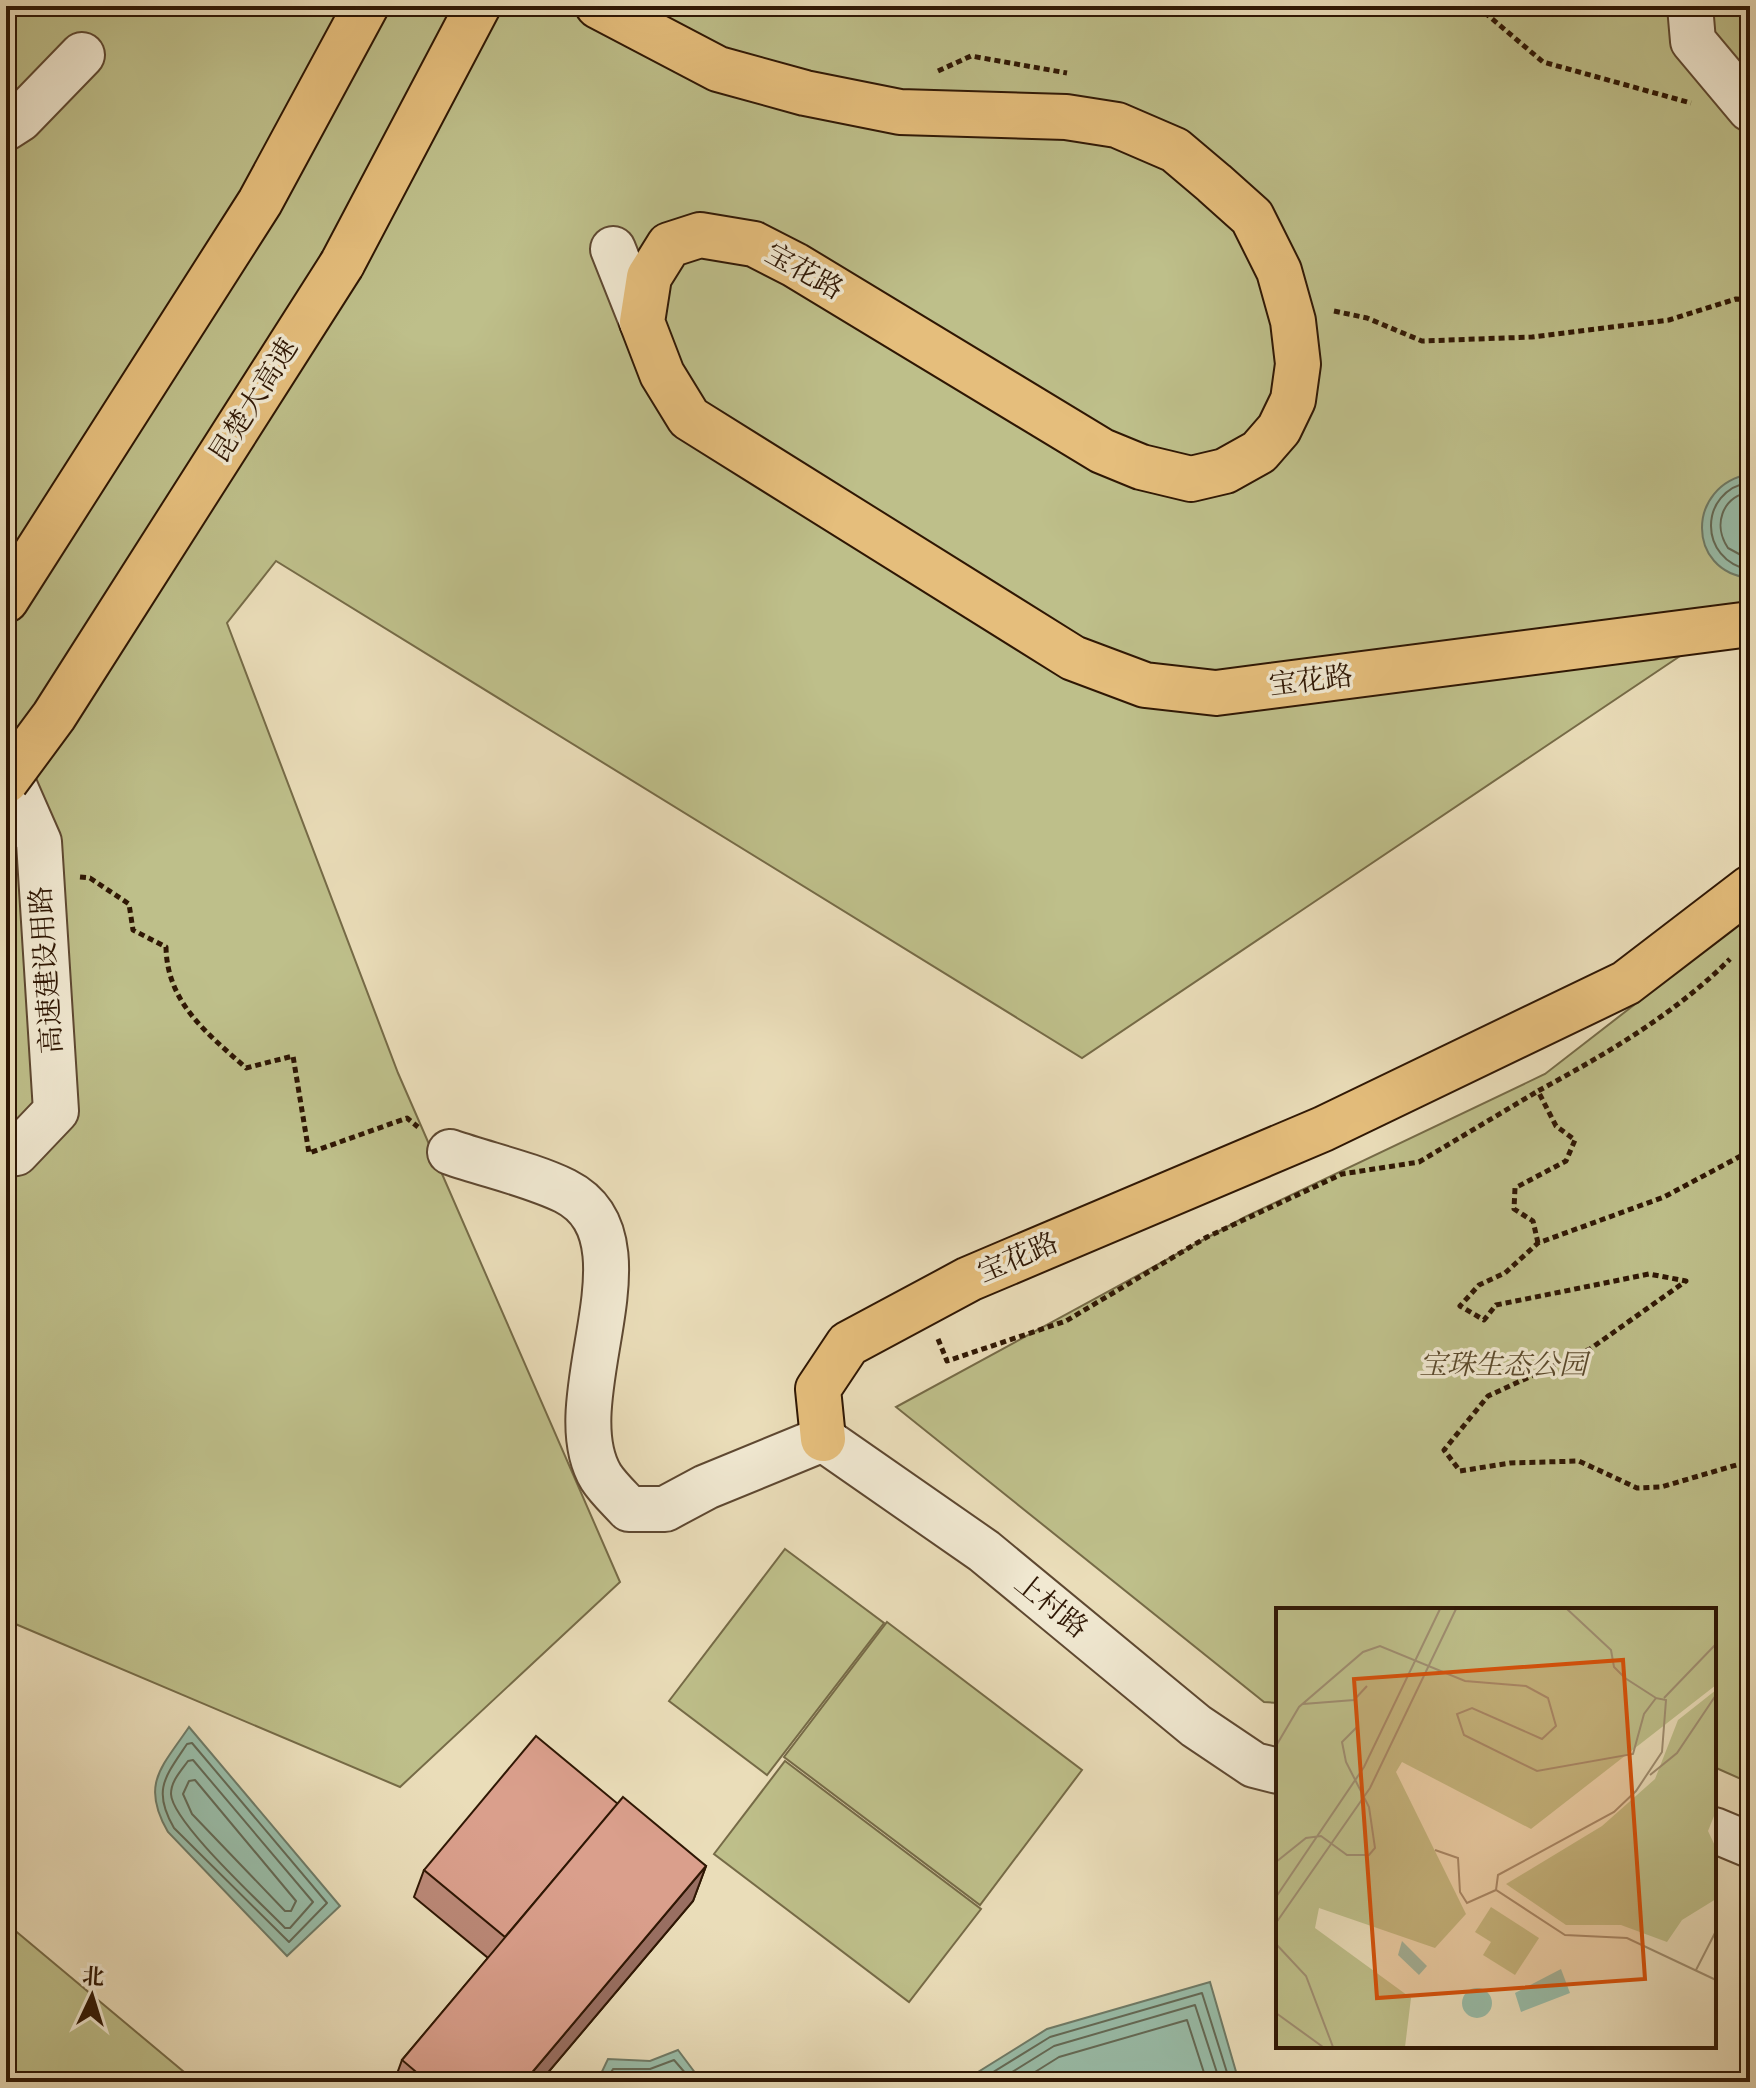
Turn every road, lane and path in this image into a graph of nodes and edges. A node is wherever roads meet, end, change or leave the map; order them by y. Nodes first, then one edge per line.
1 (366, 6) edge
2 (478, 6) edge
3 (598, 6) edge
4 (1477, 6) edge
5 (1690, 6) edge
6 (82, 55) dead end
7 (1706, 107) dead end
8 (1750, 109) edge
9 (6, 128) edge
10 (613, 249) dead end
11 (642, 322) junction
12 (6, 600) edge
13 (1750, 624) edge
14 (6, 767) edge
15 (6, 781) edge
16 (90, 878) dead end
17 (1750, 888) edge
18 (1739, 949) dead end
19 (1538, 1091) junction
20 (407, 1118) dead end
21 (1750, 1151) edge
22 (450, 1152) dead end
23 (6, 1154) edge
24 (1538, 1243) junction
25 (923, 1303) junction
26 (823, 1439) junction
27 (1750, 1461) edge
28 (1276, 1770) edge
29 (1716, 1831) edge
30 (1750, 1845) edge

1 - 12 main road
2 - 15 main road, 昆楚大高速, bridge
3 - 11 main road, 宝花路
4 - 7 path
5 - 8 street
6 - 9 street
10 - 11 street
11 - 13 main road, 宝花路
14 - 23 street, 高速建设用路
16 - 20 path
17 - 25 main road, 宝花路
18 - 19 path
19 - 24 path
19 - 25 path
21 - 24 path
22 - 26 street
24 - 27 path
25 - 26 main road, 宝花路
26 - 28 street, 上村路
29 - 30 street

